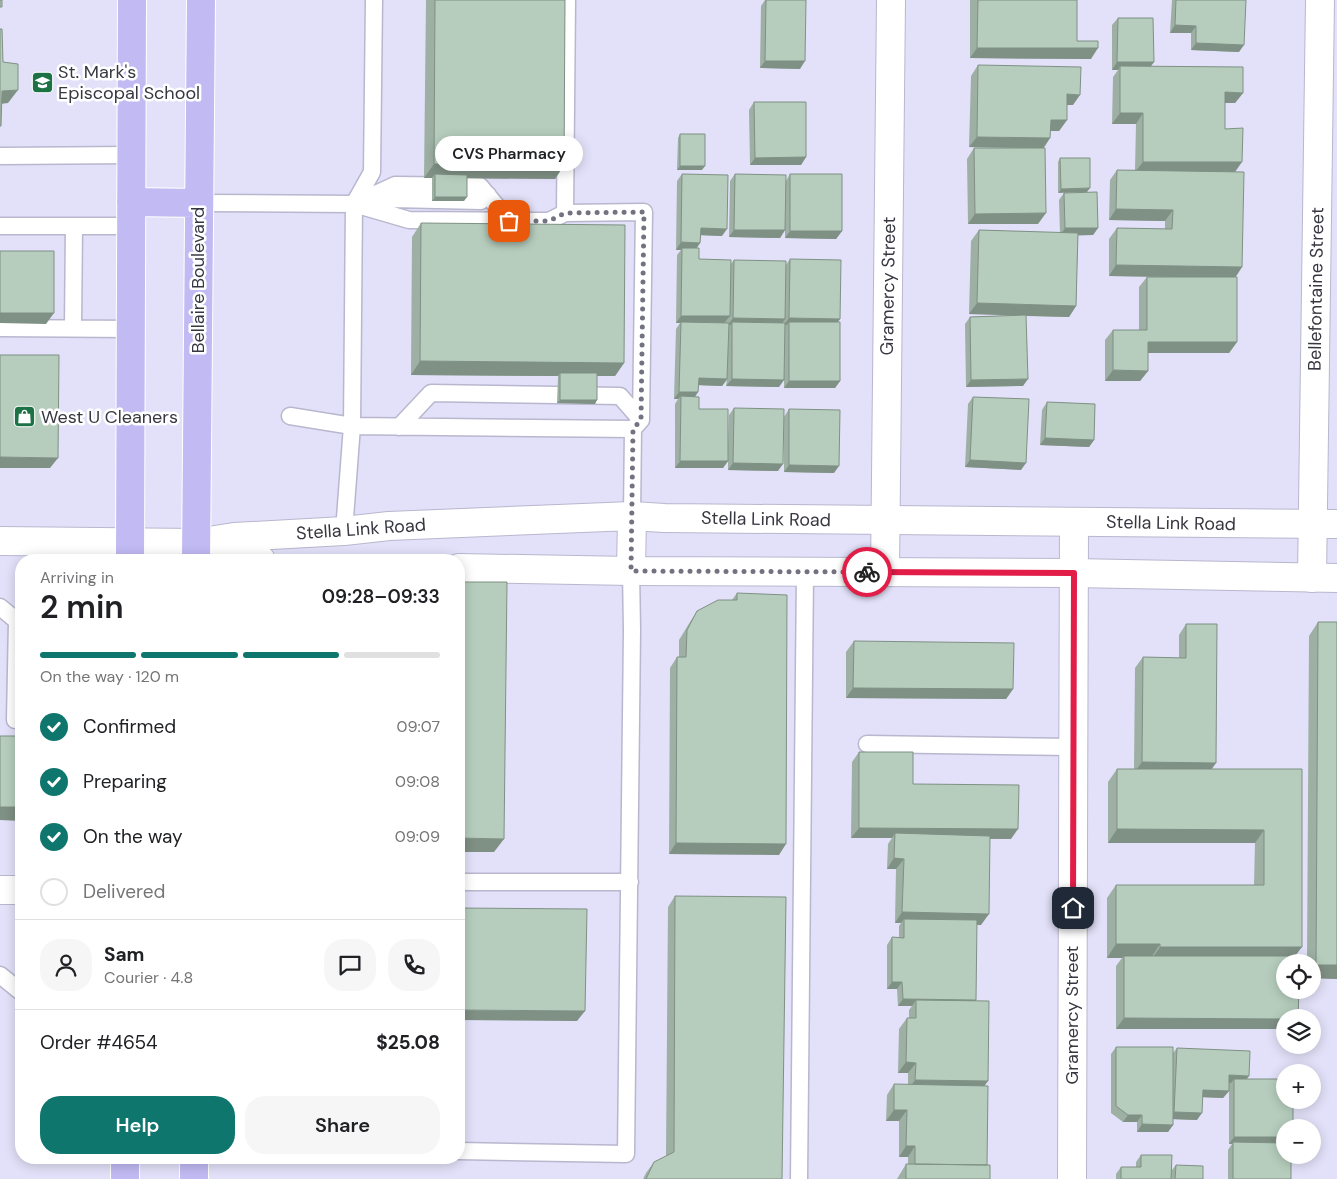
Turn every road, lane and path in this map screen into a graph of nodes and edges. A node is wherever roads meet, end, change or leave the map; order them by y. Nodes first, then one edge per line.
1 (132, 0) edge
2 (201, 0) edge
3 (374, 0) edge
4 (567, 0) edge
5 (891, 0) edge
6 (1320, 0) edge
7 (131, 155) junction
8 (0, 156) edge
9 (199, 203) junction
10 (354, 204) junction
11 (565, 213) junction
12 (131, 214) junction
13 (509, 221) junction
14 (0, 226) edge
15 (74, 226) junction
16 (0, 328) edge
17 (72, 328) junction
18 (131, 329) junction
19 (290, 416) dead end
20 (637, 425) junction
21 (352, 426) junction
22 (399, 427) junction
23 (632, 516) junction
24 (885, 520) junction
25 (1074, 522) junction
26 (1325, 524) edge
27 (344, 531) junction
28 (0, 541) edge
29 (130, 551) edge
30 (196, 552) edge
31 (212, 554) edge
32 (465, 568) edge
33 (631, 571) junction
34 (805, 572) junction
35 (885, 572) junction
36 (1074, 573) junction
37 (1325, 578) edge
38 (0, 607) edge
39 (15, 619) edge
40 (867, 744) dead end
41 (1073, 747) junction
42 (465, 882) edge
43 (630, 882) junction
44 (0, 890) edge
45 (15, 890) edge
46 (0, 975) edge
47 (15, 987) edge
48 (465, 1152) edge
49 (125, 1164) edge
50 (194, 1164) edge
51 (125, 1179) edge
52 (194, 1179) edge
53 (799, 1179) edge
54 (1072, 1179) edge

1 - 7 main road
2 - 9 main road, Bellaire Boulevard
3 - 10 lane
4 - 11 lane
5 - 24 main road, Gramercy Street
6 - 26 main road, Bellefontaine Street
7 - 8 lane
7 - 12 main road
9 - 10 lane
9 - 12 main road
9 - 30 main road, Bellaire Boulevard
10 - 13 lane
10 - 13 lane
10 - 21 lane
11 - 13 lane
11 - 20 lane
12 - 15 lane
12 - 18 main road
14 - 15 lane
15 - 17 lane
16 - 17 lane
17 - 18 lane
18 - 29 main road
19 - 21 lane
20 - 22 lane
20 - 22 lane
20 - 23 lane
21 - 22 lane
21 - 27 lane
23 - 24 main road, Stella Link Road
23 - 27 main road, Stella Link Road
23 - 33 main road
24 - 25 main road, Stella Link Road
24 - 35 main road, Gramercy Street
25 - 26 main road, Stella Link Road
25 - 36 main road, Gramercy Street
26 - 37 main road, Bellefontaine Street
27 - 30 main road, Stella Link Road
28 - 29 main road, Stella Link Road
29 - 30 main road, Stella Link Road
30 - 31 main road, Stella Link Road
32 - 33 main road
33 - 34 main road
33 - 43 lane
34 - 35 main road
34 - 53 lane
35 - 36 main road
36 - 37 main road
36 - 41 main road, Gramercy Street
38 - 39 lane
40 - 41 lane
41 - 54 main road, Gramercy Street
42 - 43 lane
43 - 48 lane
44 - 45 main road
46 - 47 lane
49 - 51 main road
50 - 52 main road

